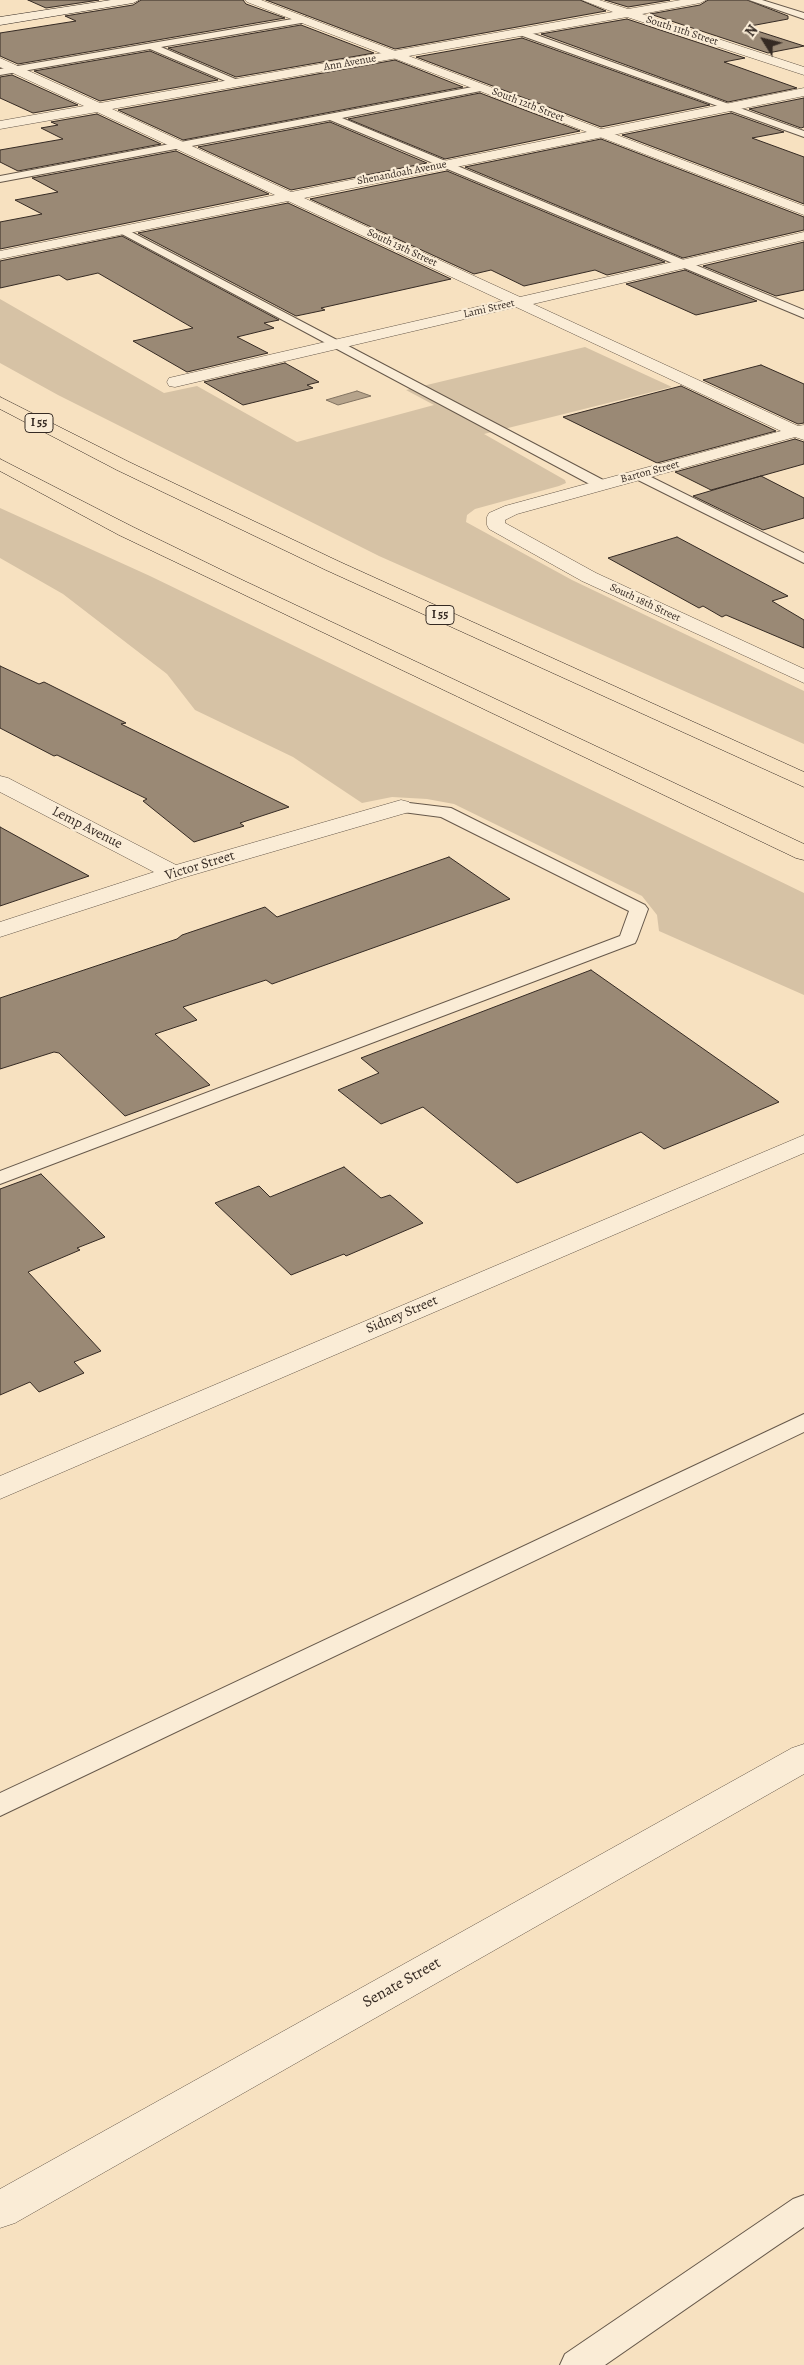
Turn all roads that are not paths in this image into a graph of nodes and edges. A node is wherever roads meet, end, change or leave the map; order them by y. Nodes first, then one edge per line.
1 (133, 0) edge
2 (251, 0) edge
3 (588, 0) edge
4 (700, 0) edge
5 (753, 0) edge
6 (628, 13) junction
7 (804, 16) edge
8 (304, 20) junction
9 (0, 21) edge
10 (520, 32) junction
11 (153, 47) junction
12 (395, 55) junction
13 (0, 62) edge
14 (16, 69) junction
15 (804, 71) edge
16 (0, 72) edge
17 (236, 83) junction
18 (483, 88) junction
19 (804, 92) edge
20 (729, 107) junction
21 (99, 108) junction
22 (332, 117) junction
23 (0, 125) edge
24 (600, 133) junction
25 (804, 134) edge
26 (180, 145) junction
27 (446, 164) junction
28 (0, 179) edge
29 (290, 196) junction
30 (804, 211) edge
31 (122, 230) junction
32 (804, 236) edge
33 (0, 255) edge
34 (684, 264) junction
35 (519, 302) junction
36 (804, 314) edge
37 (338, 345) junction
38 (175, 382) dead end
39 (0, 402) edge
40 (802, 432) edge
41 (0, 464) edge
42 (639, 475) junction
43 (602, 485) junction
44 (496, 517) joint
45 (804, 559) edge
46 (802, 675) edge
47 (804, 780) edge
48 (0, 783) edge
49 (401, 807) joint
50 (804, 853) edge
51 (174, 873) junction
52 (0, 930) edge
53 (804, 1142) edge
54 (0, 1178) edge
55 (804, 1422) edge
56 (0, 1488) edge
57 (804, 1756) edge
58 (0, 1806) edge
59 (804, 2208) edge
60 (0, 2210) edge
61 (577, 2365) edge

1 - 9 street
2 - 8 street, South 12th Street
3 - 6 street, South 11th Street
4 - 6 street, Ann Avenue
5 - 7 lane
6 - 10 street, Ann Avenue
6 - 15 street, South 11th Street
8 - 11 lane
8 - 12 street, South 12th Street
10 - 12 street, Ann Avenue
10 - 20 lane
11 - 14 lane
11 - 17 lane
12 - 17 street, Ann Avenue
12 - 18 street, South 12th Street
13 - 14 street, South 13th Street
14 - 16 lane
14 - 21 street, South 13th Street
17 - 21 street, Ann Avenue
18 - 22 lane
18 - 24 street, South 12th Street
19 - 20 street, Shenandoah Avenue
20 - 24 street, Shenandoah Avenue
20 - 25 lane
21 - 23 street, Ann Avenue
21 - 26 street, South 13th Street
22 - 26 lane
22 - 27 lane
24 - 27 street, Shenandoah Avenue
24 - 30 street, South 12th Street
26 - 28 lane
26 - 29 street, South 13th Street
27 - 29 street, Shenandoah Avenue
27 - 34 lane
29 - 31 street, Shenandoah Avenue
29 - 35 street, South 13th Street
31 - 33 street, Shenandoah Avenue
31 - 37 lane
32 - 34 street, Lami Street
34 - 35 street, Lami Street
34 - 36 lane
35 - 37 street, Lami Street
35 - 40 street, South 13th Street
37 - 38 street, Lami Street
37 - 43 lane
39 - 47 highway, I 55
40 - 42 street, Barton Street
41 - 50 highway
42 - 43 street, Barton Street
42 - 45 lane
43 - 44 street, Barton Street
44 - 46 street, South 18th Street
48 - 51 street, Lemp Avenue
49 - 51 street, Victor Street
49 - 54 lane
51 - 52 street, Victor Street
53 - 56 street, Sidney Street
55 - 58 lane
57 - 60 street, Senate Street
59 - 61 lane

